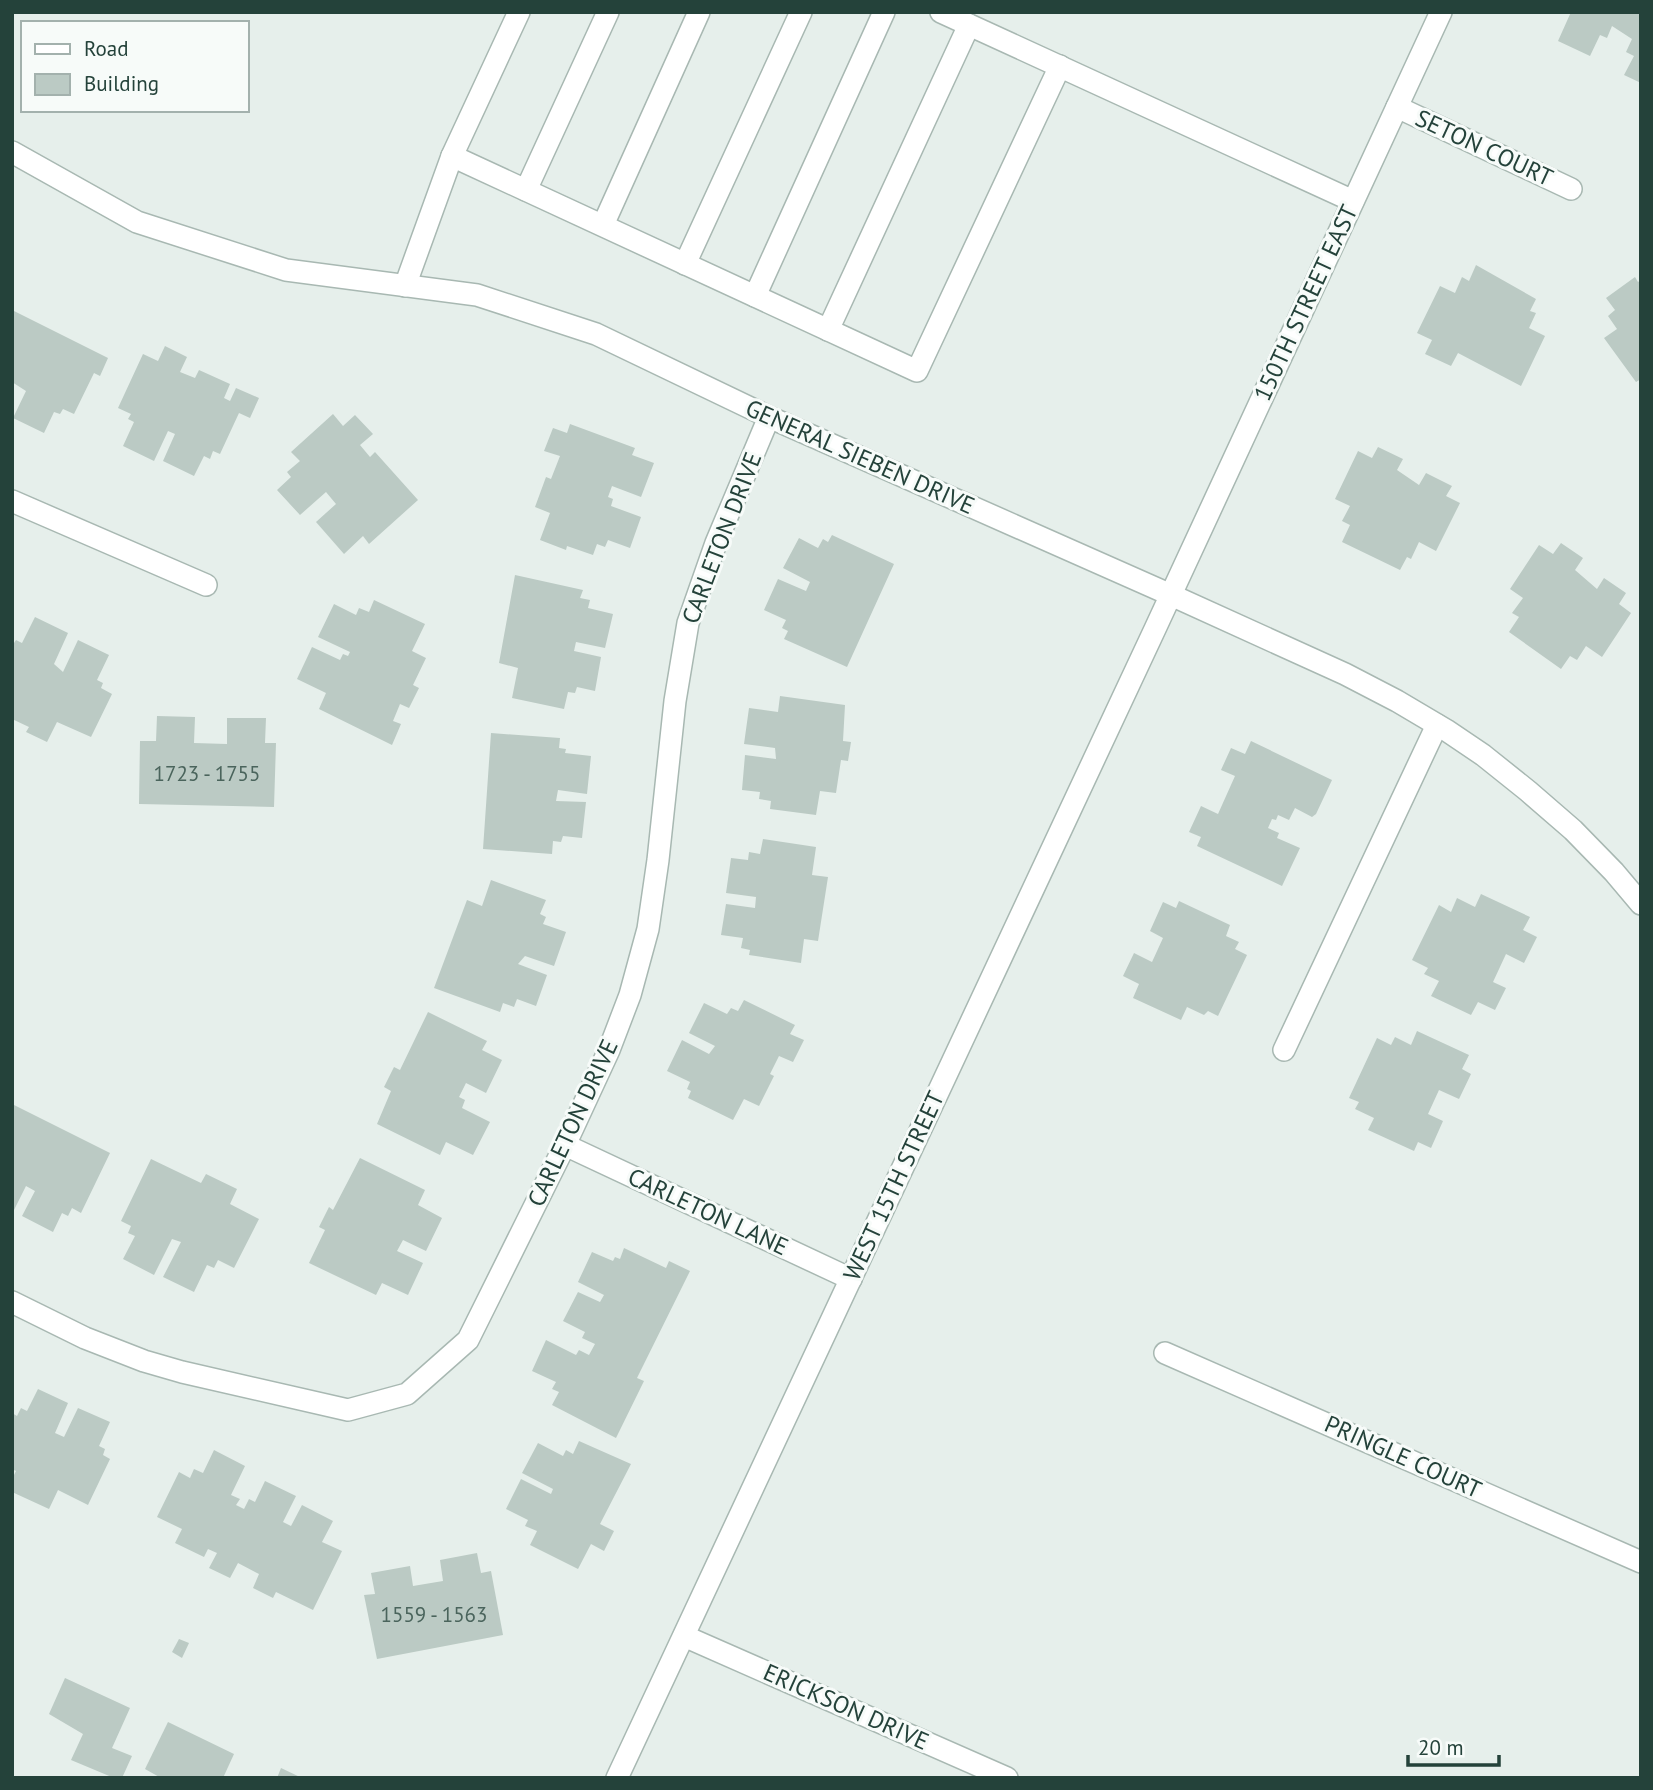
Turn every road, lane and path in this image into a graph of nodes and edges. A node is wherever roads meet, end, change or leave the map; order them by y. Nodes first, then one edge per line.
1 (519, 12) edge
2 (608, 12) edge
3 (699, 12) edge
4 (801, 12) edge
5 (884, 12) edge
6 (941, 12) edge
7 (1441, 12) edge
8 (969, 25) junction
9 (1060, 66) junction
10 (1397, 107) junction
11 (12, 152) edge
12 (452, 156) junction
13 (1572, 189) dead end
14 (526, 190) junction
15 (1353, 201) junction
16 (603, 225) junction
17 (685, 264) junction
18 (405, 286) junction
19 (755, 296) junction
20 (828, 330) junction
21 (769, 417) junction
22 (12, 501) edge
23 (206, 584) dead end
24 (1171, 595) junction
25 (1437, 725) junction
26 (1641, 904) edge
27 (1284, 1050) dead end
28 (565, 1145) junction
29 (851, 1279) junction
30 (12, 1302) edge
31 (1166, 1353) dead end
32 (1641, 1562) edge
33 (684, 1636) junction
34 (617, 1778) edge
35 (1007, 1778) edge

1 - 12 street
2 - 14 street
3 - 16 street
4 - 17 street
5 - 19 street
6 - 8 street
7 - 10 street, 150TH STREET EAST
8 - 9 street
8 - 20 street
9 - 15 street
9 - 20 street
10 - 13 street, SETON COURT
10 - 15 street, 150TH STREET EAST
11 - 18 street, GENERAL SIEBEN DRIVE
12 - 14 street
12 - 18 street
14 - 16 street
15 - 24 street, 150TH STREET EAST
16 - 17 street
17 - 19 street
18 - 21 street, GENERAL SIEBEN DRIVE
19 - 20 street
21 - 24 street, GENERAL SIEBEN DRIVE
21 - 28 street, CARLETON DRIVE
22 - 23 street
24 - 25 street, GENERAL SIEBEN DRIVE
24 - 29 street, WEST 15TH STREET
25 - 26 street, GENERAL SIEBEN DRIVE
25 - 27 street
28 - 29 street, CARLETON LANE
28 - 30 street, CARLETON DRIVE
29 - 33 street, WEST 15TH STREET
31 - 32 street, PRINGLE COURT
33 - 34 street, WEST 15TH STREET
33 - 35 street, ERICKSON DRIVE

